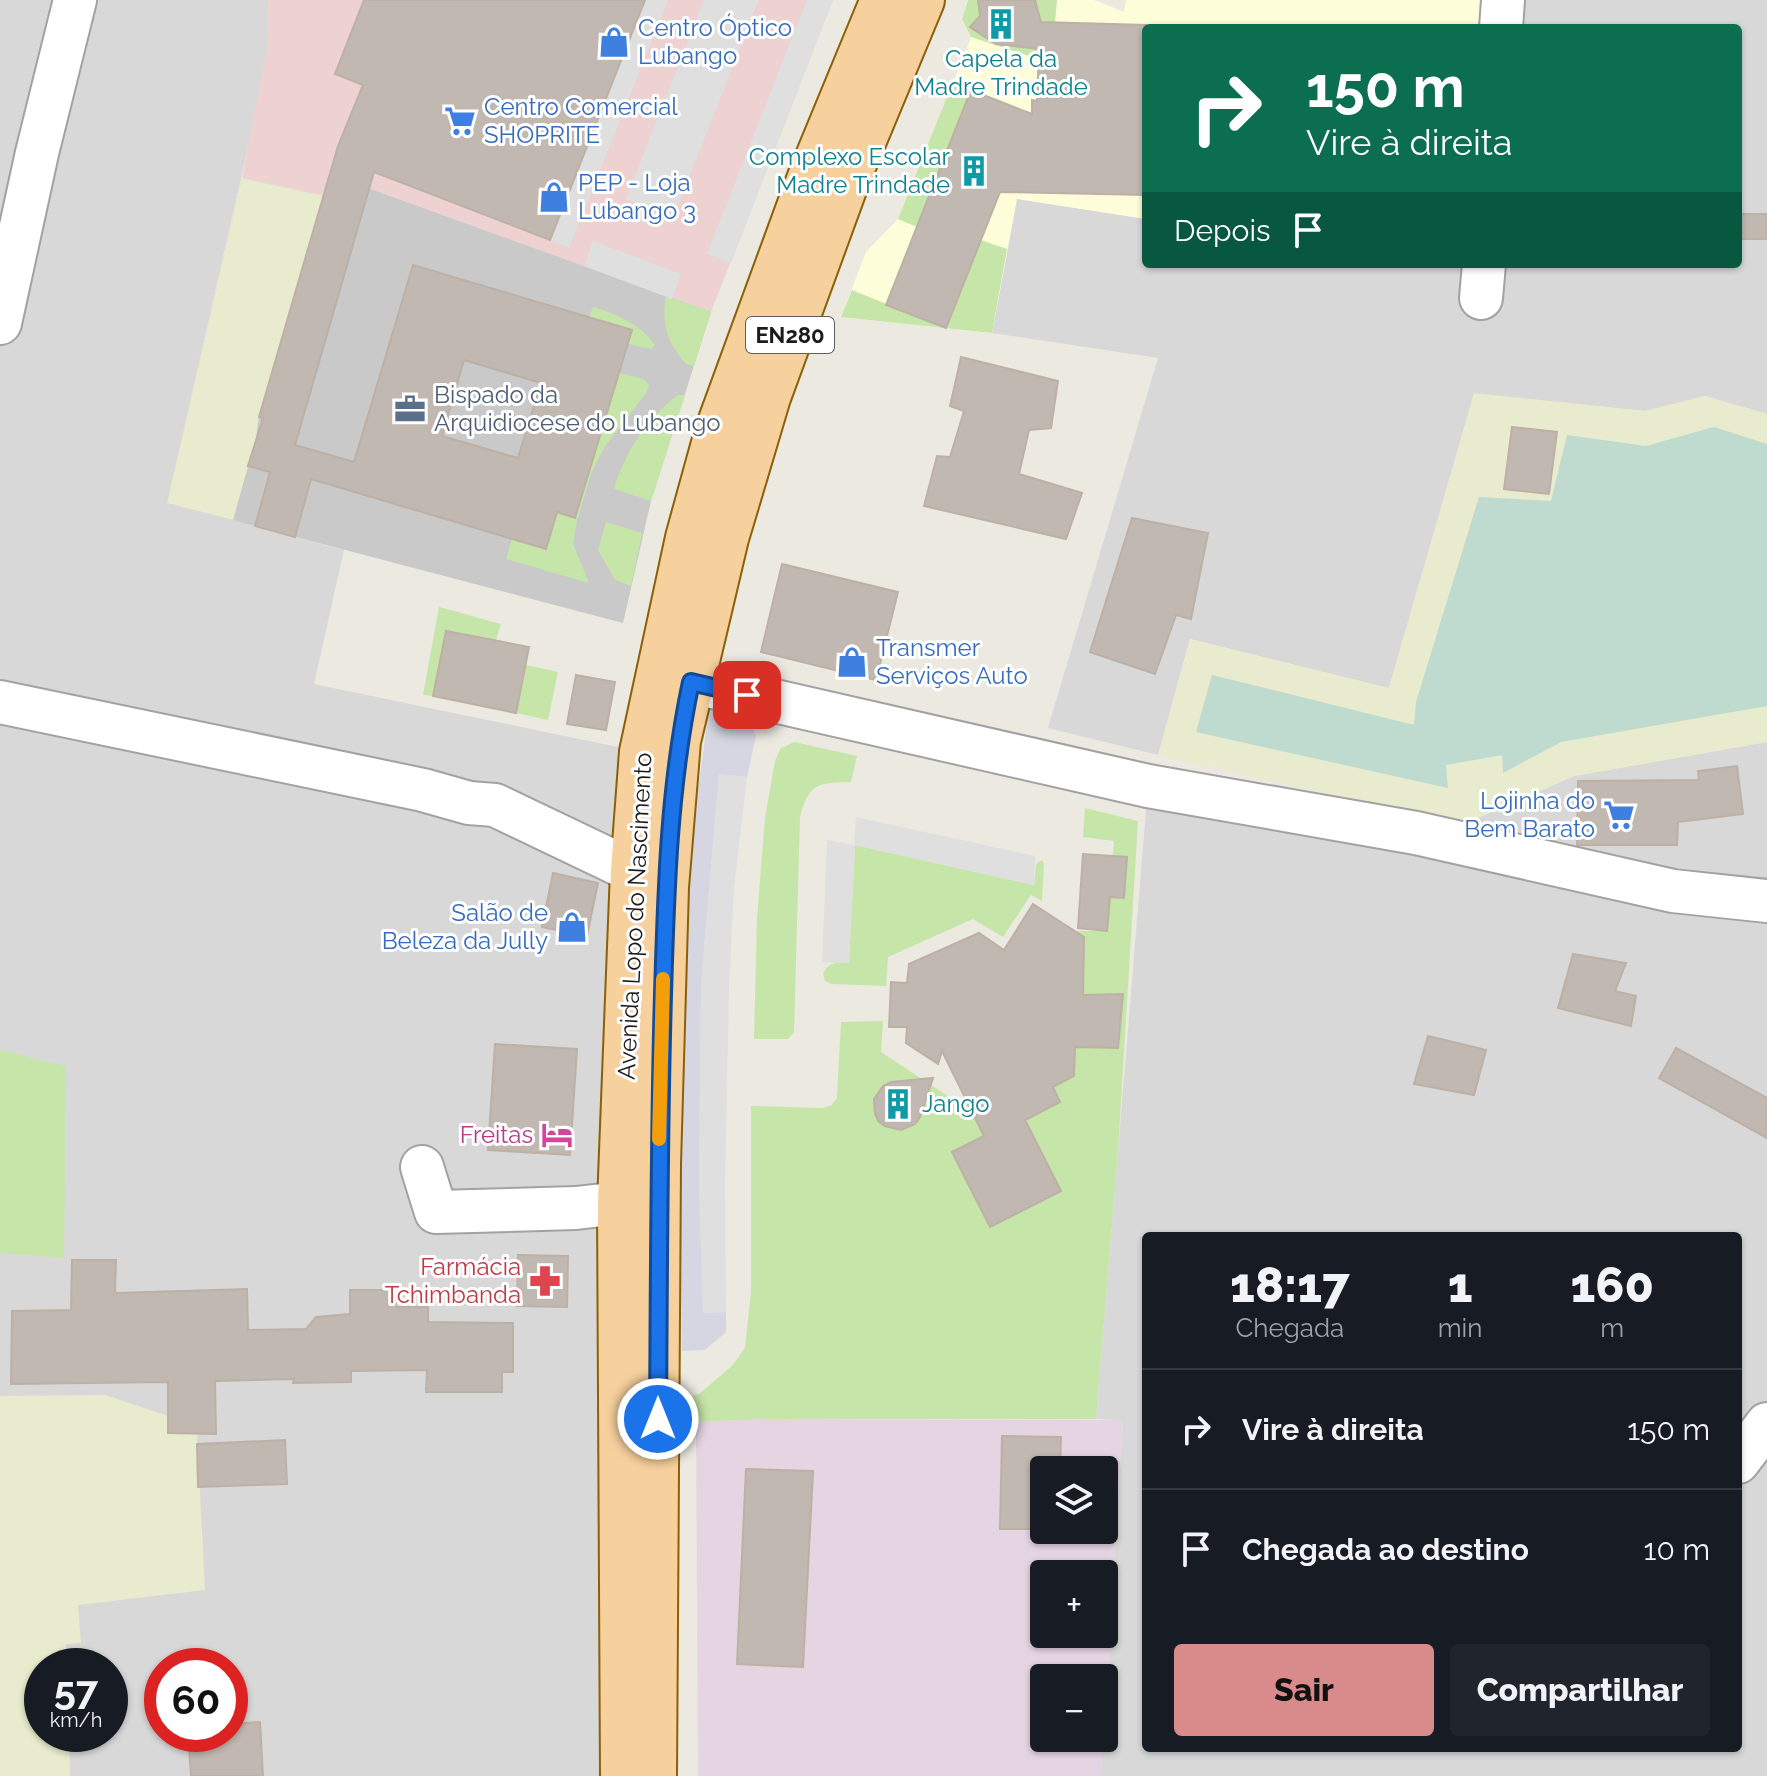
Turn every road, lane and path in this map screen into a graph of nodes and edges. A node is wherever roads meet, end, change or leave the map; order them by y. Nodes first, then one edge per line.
1 (75, 0) edge
2 (883, 0) edge
3 (922, 0) edge
4 (1503, 0) edge
5 (1501, 24) edge
6 (0, 323) edge
7 (691, 682) junction
8 (0, 702) edge
9 (633, 871) junction
10 (1767, 901) edge
11 (422, 1167) dead end
12 (620, 1203) junction
13 (1767, 1424) edge
14 (1742, 1457) edge
15 (623, 1776) edge
16 (654, 1776) edge

1 - 6 street
2 - 9 main road, Avenida Lopo do Nascimento / EN280
3 - 7 main road, Avenida Lopo do Nascimento / EN280
4 - 5 street
7 - 10 street
7 - 16 main road, Avenida Lopo do Nascimento / EN280
8 - 9 street
9 - 12 main road, Avenida Lopo do Nascimento / EN280
11 - 12 street
12 - 15 main road, Avenida Lopo do Nascimento / EN280
13 - 14 street

